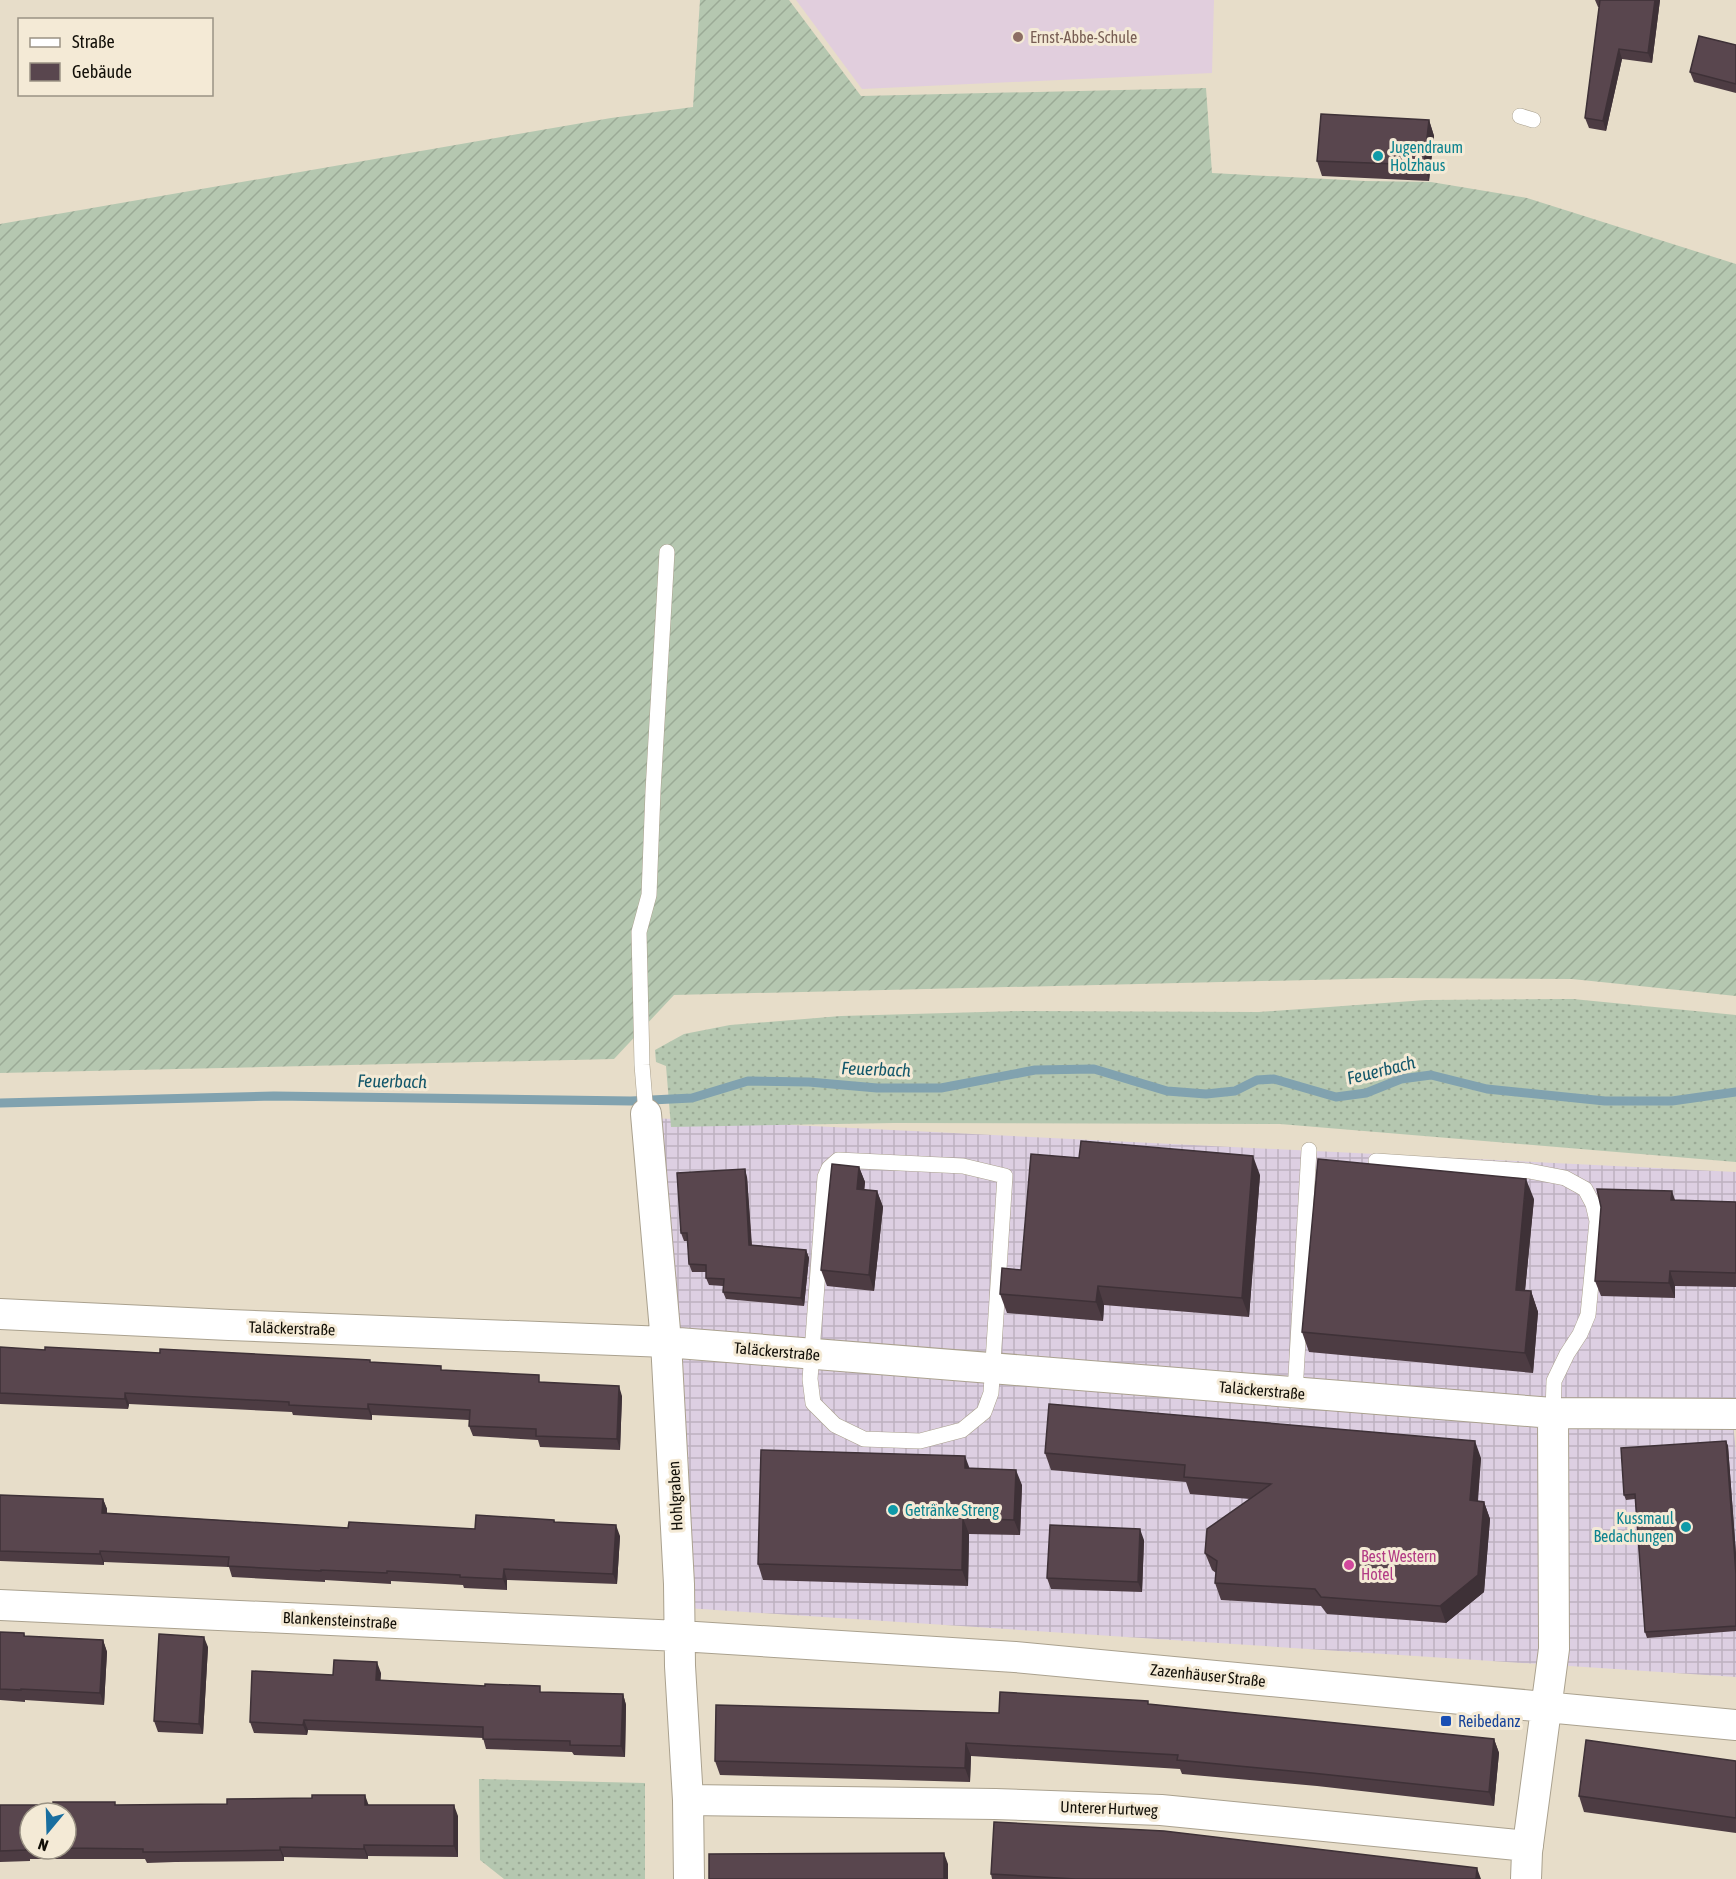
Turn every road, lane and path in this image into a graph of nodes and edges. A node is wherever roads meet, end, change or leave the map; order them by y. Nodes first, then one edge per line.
1 (667, 552) dead end
2 (646, 1114) joint
3 (1309, 1150) dead end
4 (1376, 1161) dead end
5 (0, 1314) edge
6 (666, 1342) junction
7 (812, 1353) junction
8 (993, 1368) junction
9 (1295, 1393) junction
10 (1553, 1413) junction
11 (1736, 1414) edge
12 (0, 1605) edge
13 (680, 1636) junction
14 (1547, 1708) junction
15 (1736, 1725) edge
16 (688, 1800) junction
17 (1528, 1846) junction
18 (689, 1879) edge
19 (1526, 1879) edge

1 - 2 lane
2 - 6 street, Hohlgraben
3 - 9 lane
4 - 10 lane
5 - 6 street, Taläckerstraße
6 - 7 street, Taläckerstraße
6 - 13 street, Hohlgraben
7 - 8 street, Taläckerstraße
7 - 8 lane
7 - 8 lane
8 - 9 street, Taläckerstraße
9 - 10 street, Taläckerstraße
10 - 11 street, Taläckerstraße
10 - 14 street
12 - 13 street, Blankensteinstraße
13 - 14 street, Zazenhäuser Straße
13 - 16 street, Hohlgraben
14 - 15 street, Zazenhäuser Straße
14 - 17 street
16 - 17 street, Unterer Hurtweg
16 - 18 street, Hohlgraben
17 - 19 street

